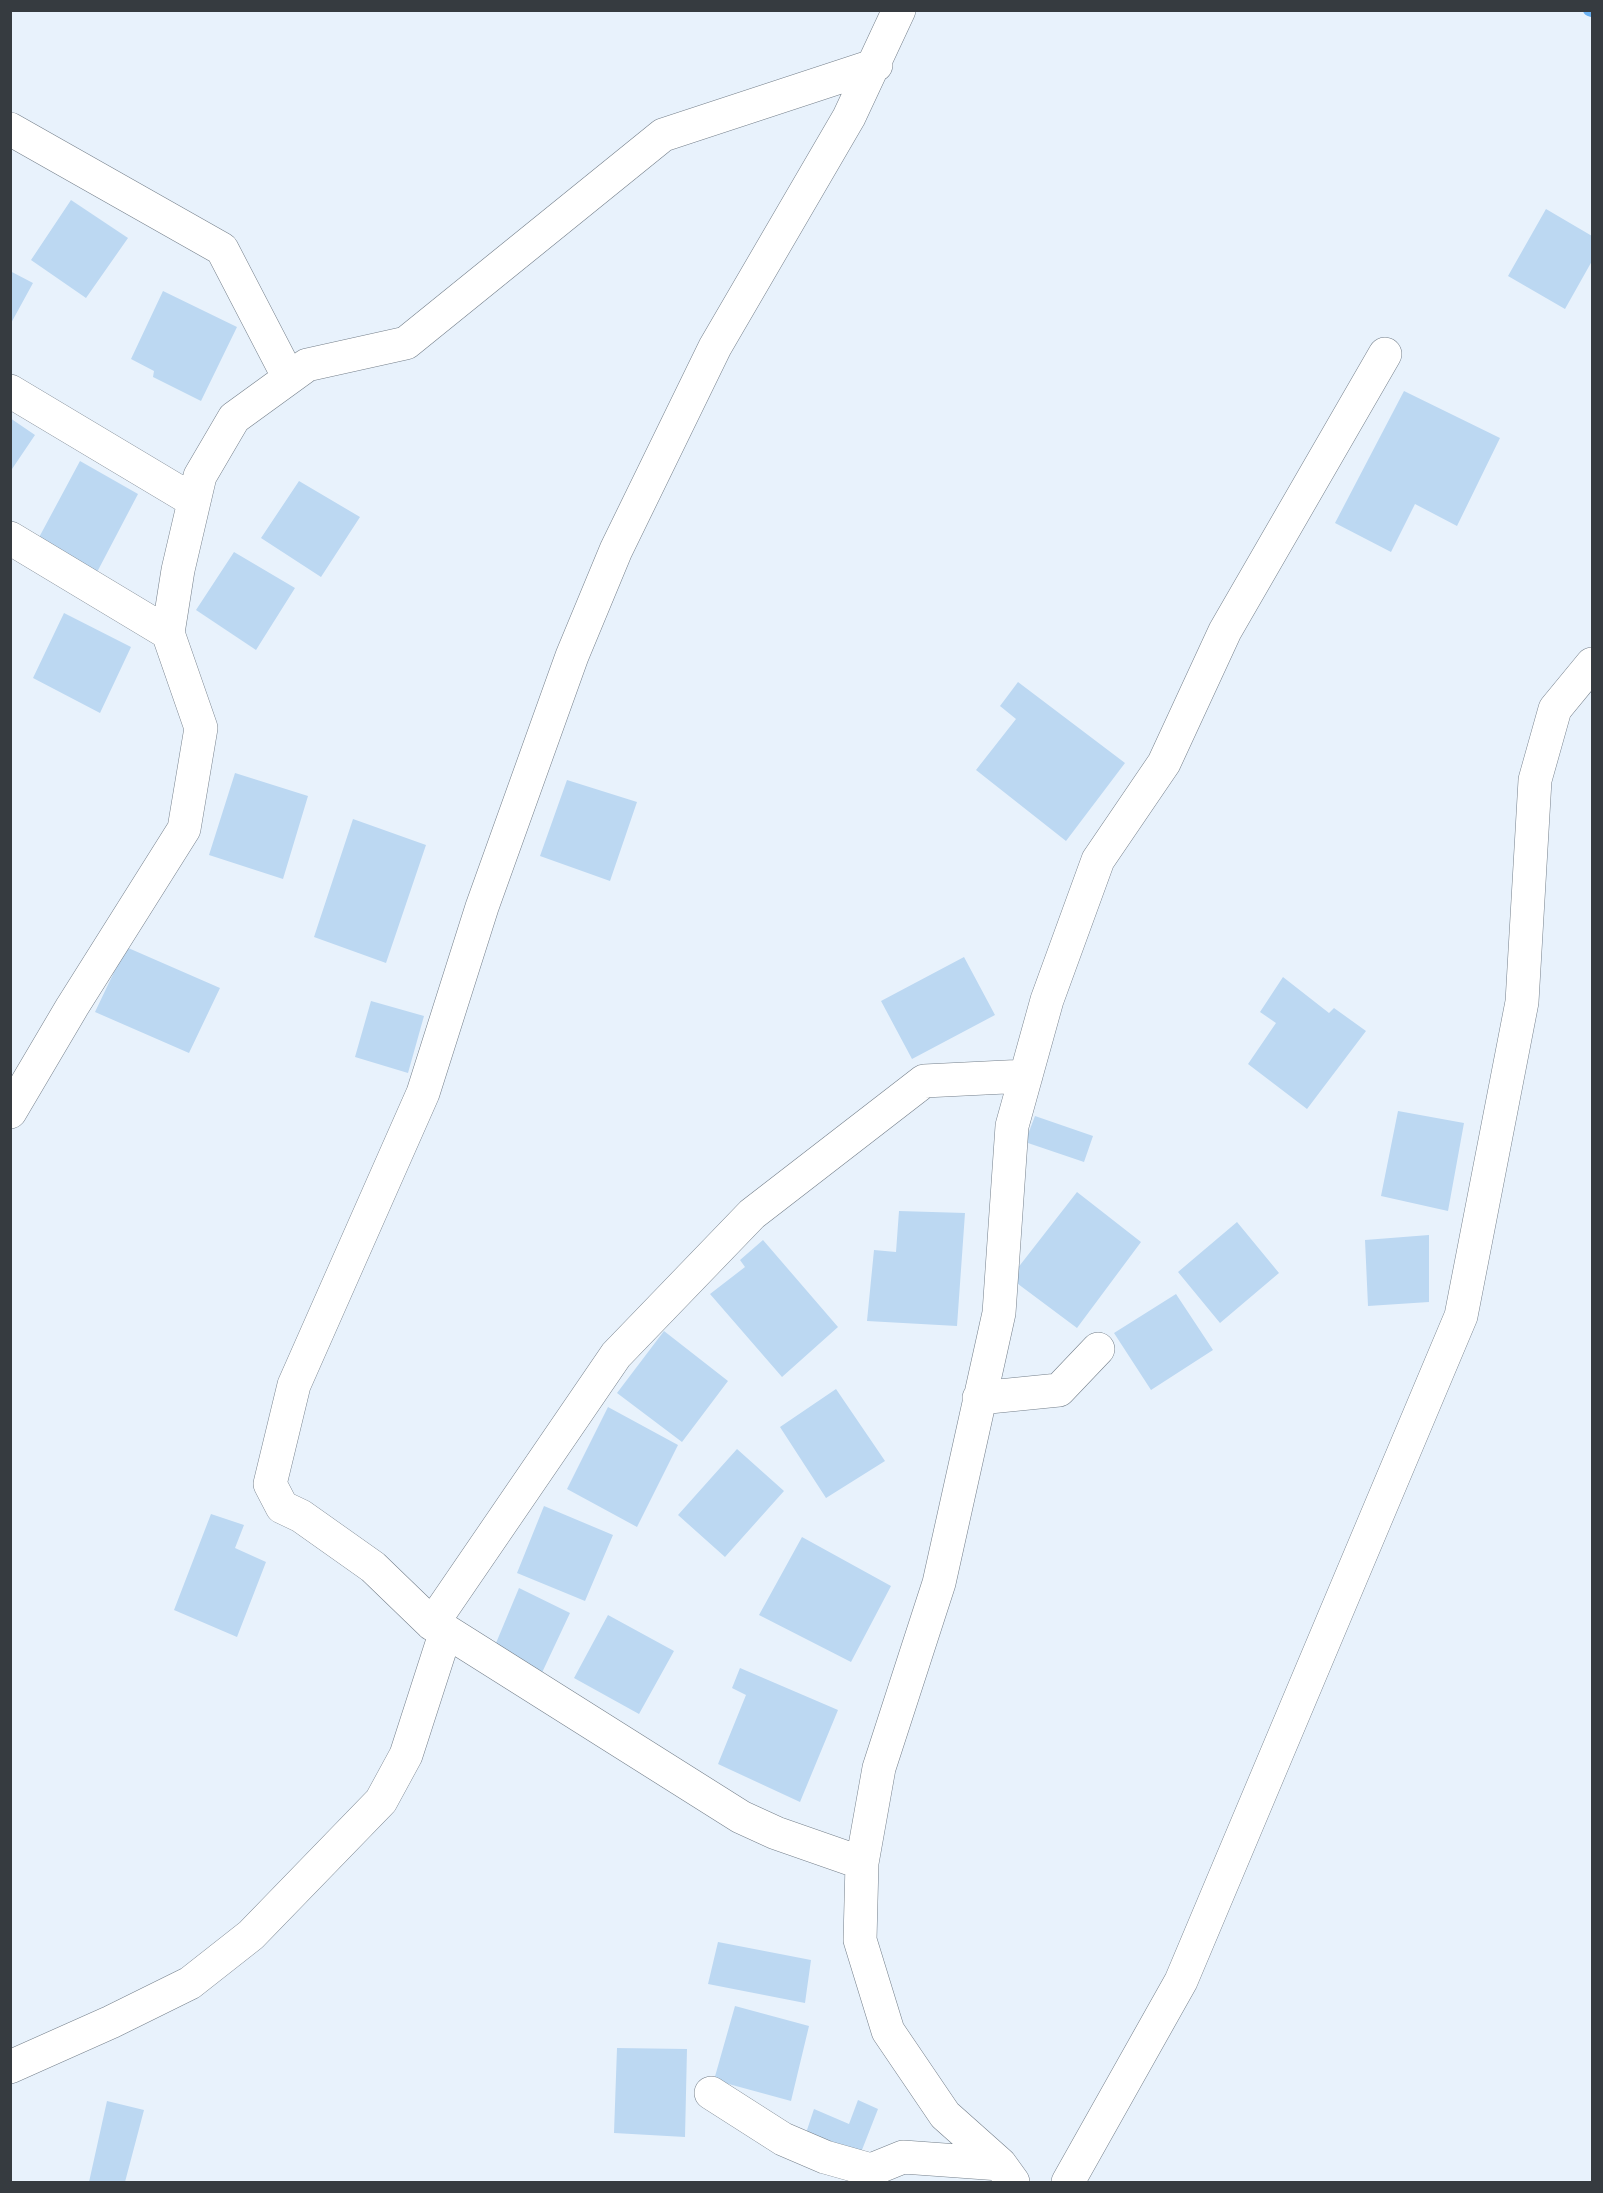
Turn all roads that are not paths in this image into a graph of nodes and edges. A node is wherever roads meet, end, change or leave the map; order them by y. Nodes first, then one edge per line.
1 (899, 10) edge
2 (876, 65) junction
3 (10, 129) edge
4 (1385, 354) dead end
5 (289, 378) junction
6 (10, 391) edge
7 (194, 501) junction
8 (10, 538) edge
9 (168, 633) junction
10 (1593, 664) edge
11 (1026, 1076) junction
12 (10, 1112) edge
13 (1098, 1349) dead end
14 (979, 1398) junction
15 (439, 1628) junction
16 (862, 1863) junction
17 (10, 2067) edge
18 (711, 2092) dead end
19 (1006, 2173) edge
20 (1068, 2182) edge

1 - 2 street
2 - 5 street
2 - 15 street
3 - 5 street
4 - 11 street
5 - 7 street
6 - 7 street
7 - 9 street
8 - 9 street
9 - 12 street
10 - 20 street
11 - 14 street
11 - 15 street
13 - 14 street
14 - 16 street
15 - 16 street
15 - 17 street
16 - 19 street
18 - 19 street

